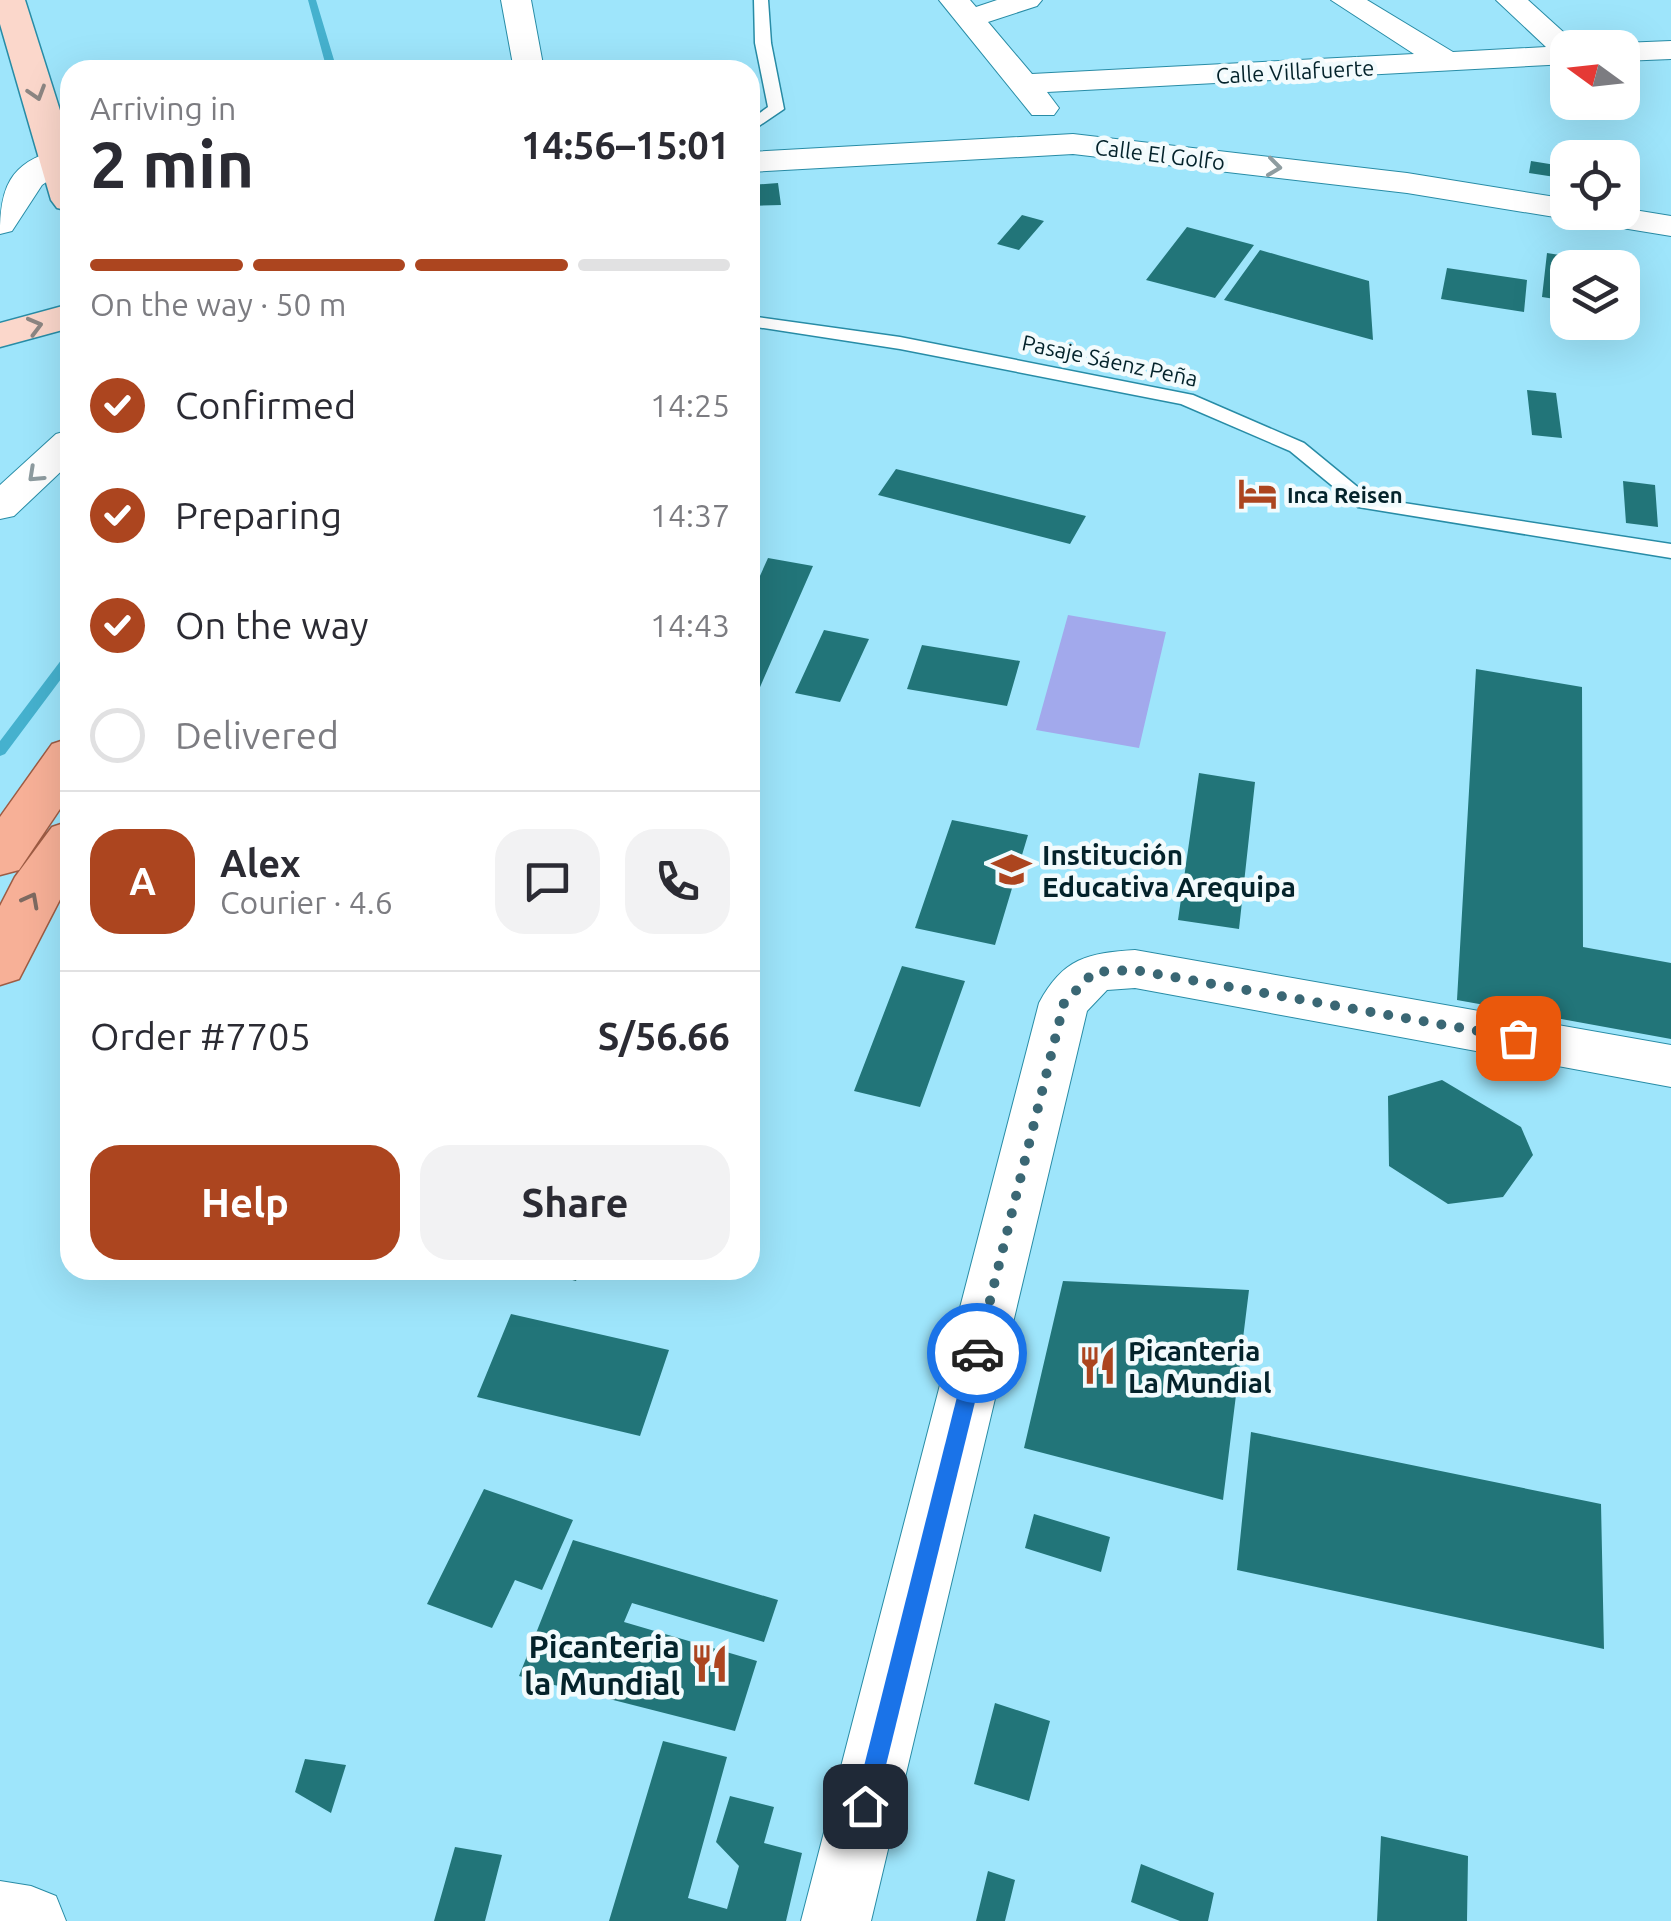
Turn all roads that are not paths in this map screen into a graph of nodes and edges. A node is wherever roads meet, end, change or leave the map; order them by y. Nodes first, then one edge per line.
1 (9, 0) edge
2 (42, 0) edge
3 (516, 0) edge
4 (761, 0) edge
5 (1027, 0) edge
6 (1346, 0) edge
7 (1512, 0) edge
8 (962, 9) edge
9 (53, 34) dead end
10 (1550, 36) edge
11 (1671, 50) edge
12 (1640, 51) edge
13 (1550, 55) edge
14 (527, 60) edge
15 (1450, 64) junction
16 (1023, 84) junction
17 (760, 120) edge
18 (1073, 144) junction
19 (58, 160) junction
20 (760, 161) edge
21 (60, 167) edge
22 (1550, 206) edge
23 (1640, 221) edge
24 (0, 224) edge
25 (1671, 226) edge
26 (60, 319) edge
27 (760, 323) edge
28 (0, 335) edge
29 (60, 451) edge
30 (0, 507) edge
31 (1671, 551) edge
32 (60, 770) edge
33 (60, 854) edge
34 (0, 856) edge
35 (0, 964) edge
36 (1671, 1066) edge
37 (0, 1916) edge
38 (27, 1921) edge
39 (836, 1921) edge

1 -> 19 main road
2 - 9 main road
3 - 14 street
4 - 17 lane
5 - 8 street
6 - 15 street
7 - 10 street
8 - 16 street
11 - 12 street
13 - 15 street, Calle Villafuerte
15 - 16 street, Calle Villafuerte
16 - 18 street
18 - 20 street, Calle El Golfo
18 -> 22 street, Calle El Golfo
19 - 21 main road
19 - 24 street
23 - 25 street
28 -> 26 main road
27 - 31 lane, Pasaje Sáenz Peña
29 -> 30 street
32 - 34 main road
35 -> 33 main road
36 - 39 street
37 - 38 street

